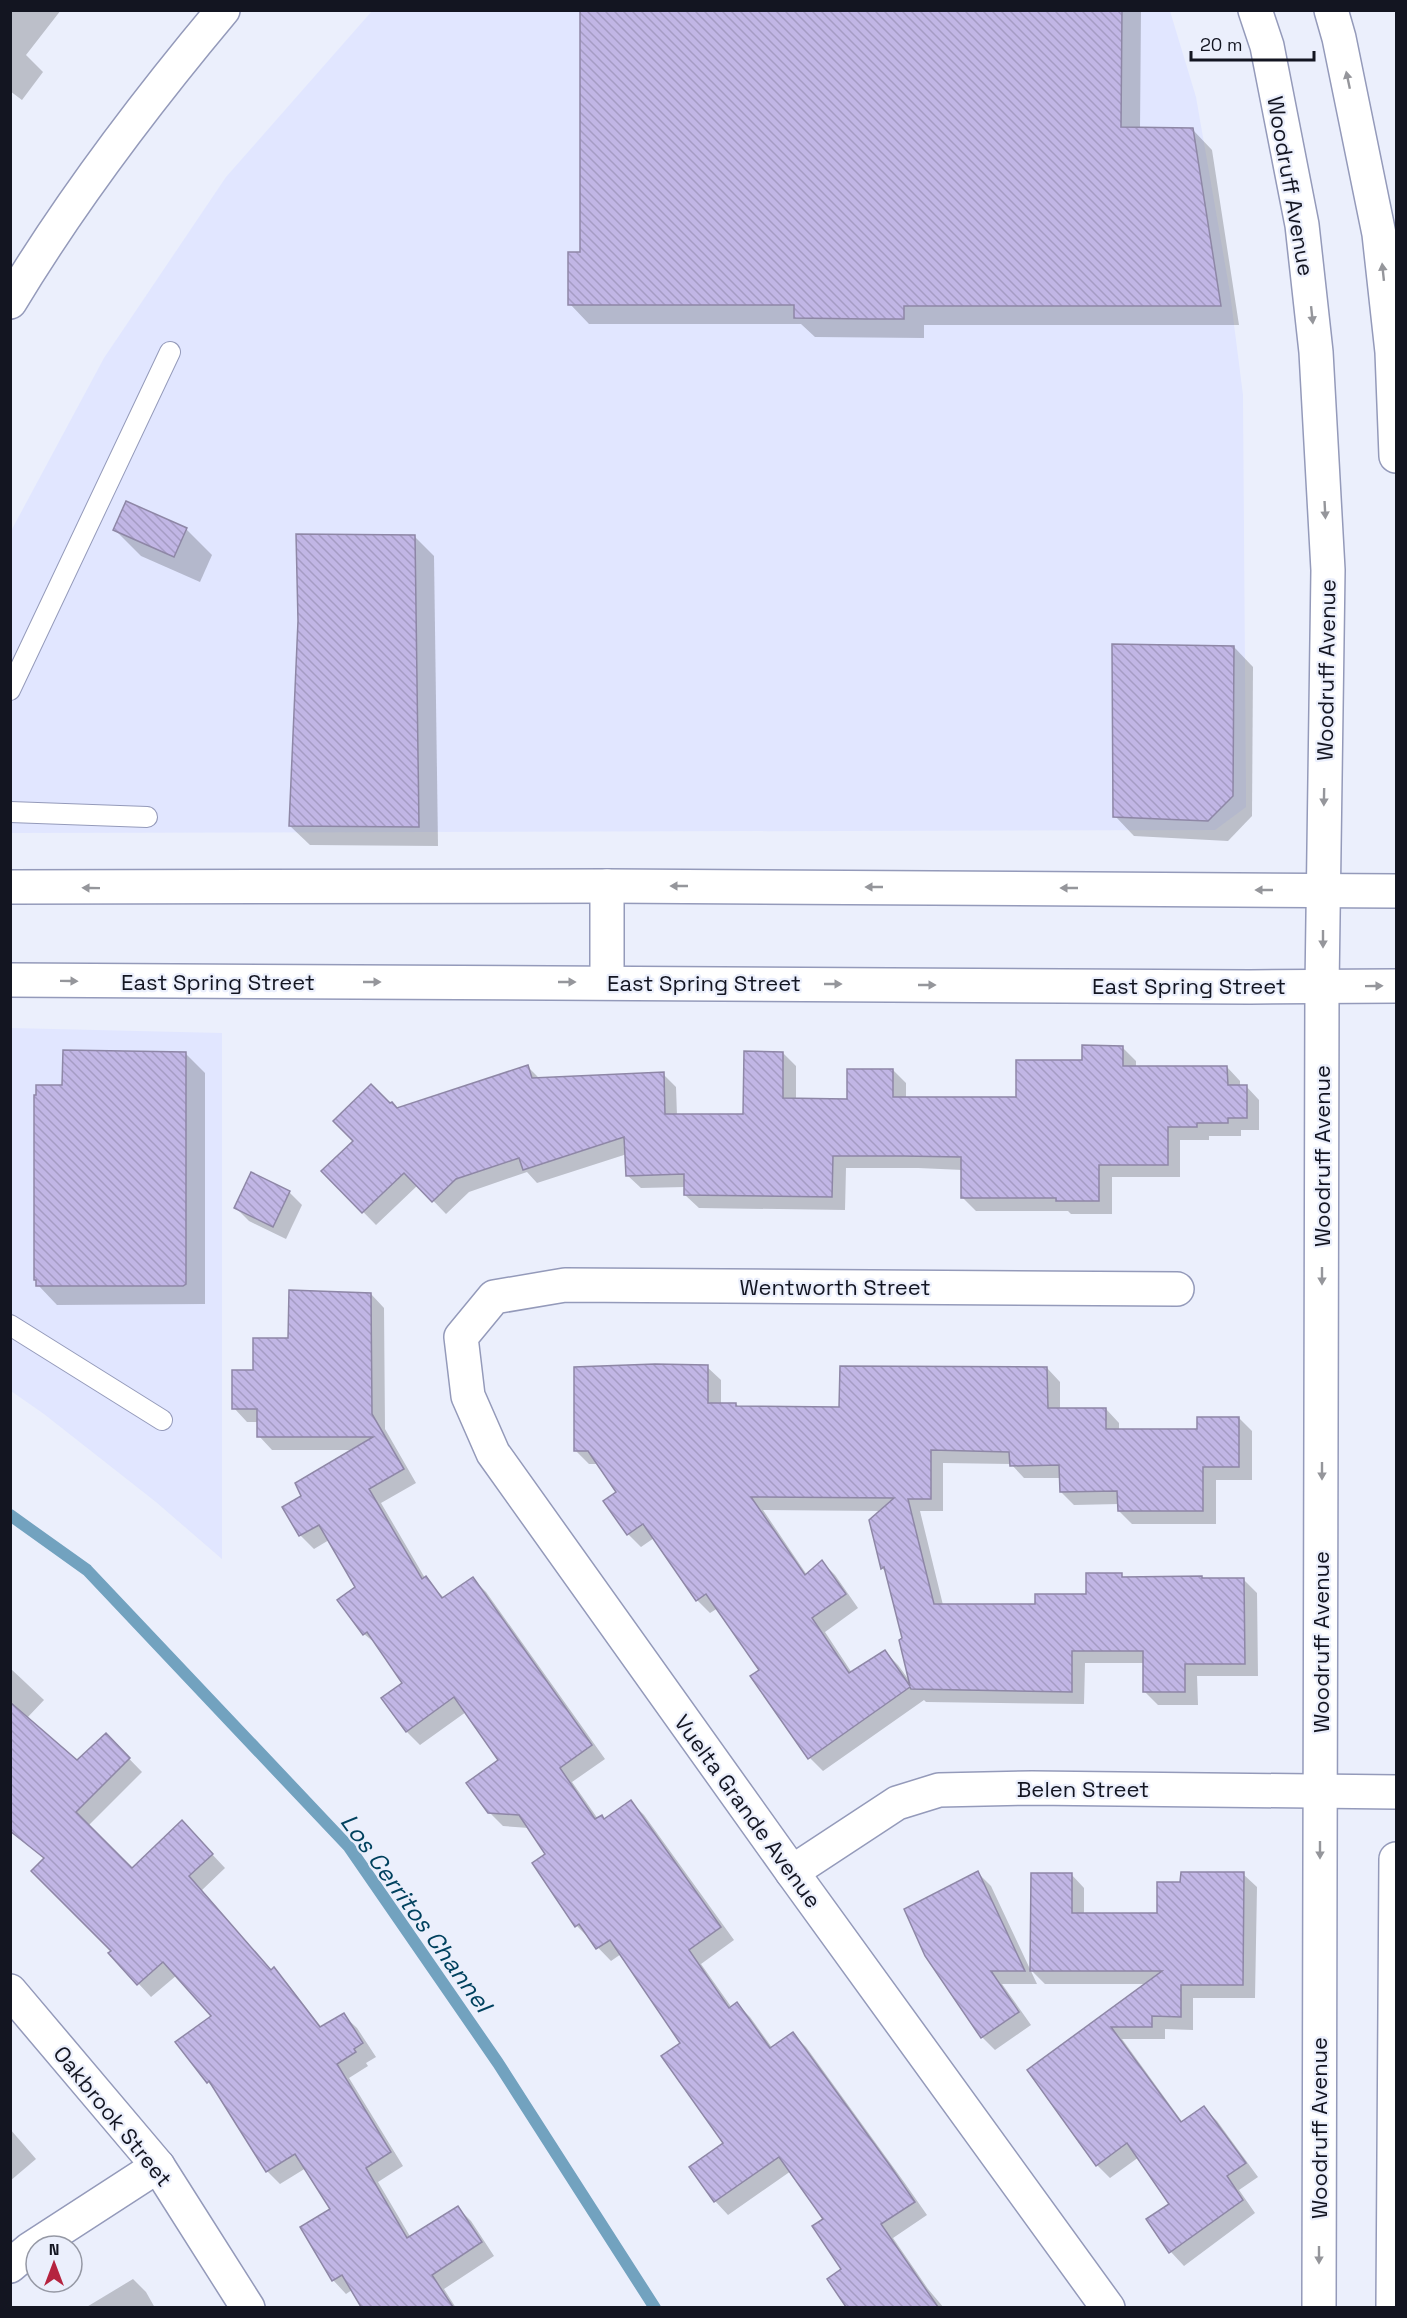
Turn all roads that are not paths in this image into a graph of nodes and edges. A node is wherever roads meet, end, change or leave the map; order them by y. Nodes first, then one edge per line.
1 (223, 10) edge
2 (1255, 10) edge
3 (1331, 10) edge
4 (10, 302) edge
5 (170, 352) dead end
6 (1396, 456) edge
7 (10, 690) edge
8 (10, 812) edge
9 (147, 817) dead end
10 (607, 886) junction
11 (10, 887) edge
12 (1323, 890) junction
13 (1396, 891) edge
14 (10, 980) edge
15 (607, 982) junction
16 (1396, 986) edge
17 (1322, 987) junction
18 (1177, 1289) dead end
19 (494, 1297) joint
20 (10, 1325) edge
21 (162, 1420) dead end
22 (1321, 1792) junction
23 (1396, 1792) edge
24 (1396, 1859) edge
25 (792, 1872) junction
26 (10, 1991) edge
27 (158, 2166) junction
28 (10, 2266) edge
29 (248, 2307) edge
30 (1107, 2307) edge
31 (1319, 2307) edge
32 (1394, 2307) edge

1 - 4 main road
2 -> 12 main road, Woodruff Avenue
6 -> 3 main road
5 - 7 lane
8 - 9 lane
10 -> 11 main road
12 -> 10 main road
10 - 15 main road
12 - 13 main road
12 -> 17 main road, Woodruff Avenue
14 -> 15 main road, East Spring Street
15 -> 17 main road, East Spring Street
17 -> 16 main road, East Spring Street
17 -> 22 main road, Woodruff Avenue
18 - 19 main road, Wentworth Street
19 - 25 main road, Vuelta Grande Avenue
20 - 21 lane
22 - 23 main road, Belen Street
22 - 25 main road, Belen Street
22 -> 31 main road, Woodruff Avenue
24 - 32 main road
25 - 30 main road, Vuelta Grande Avenue
26 - 27 main road, Oakbrook Street
27 - 28 main road
27 - 29 main road, Oakbrook Street

